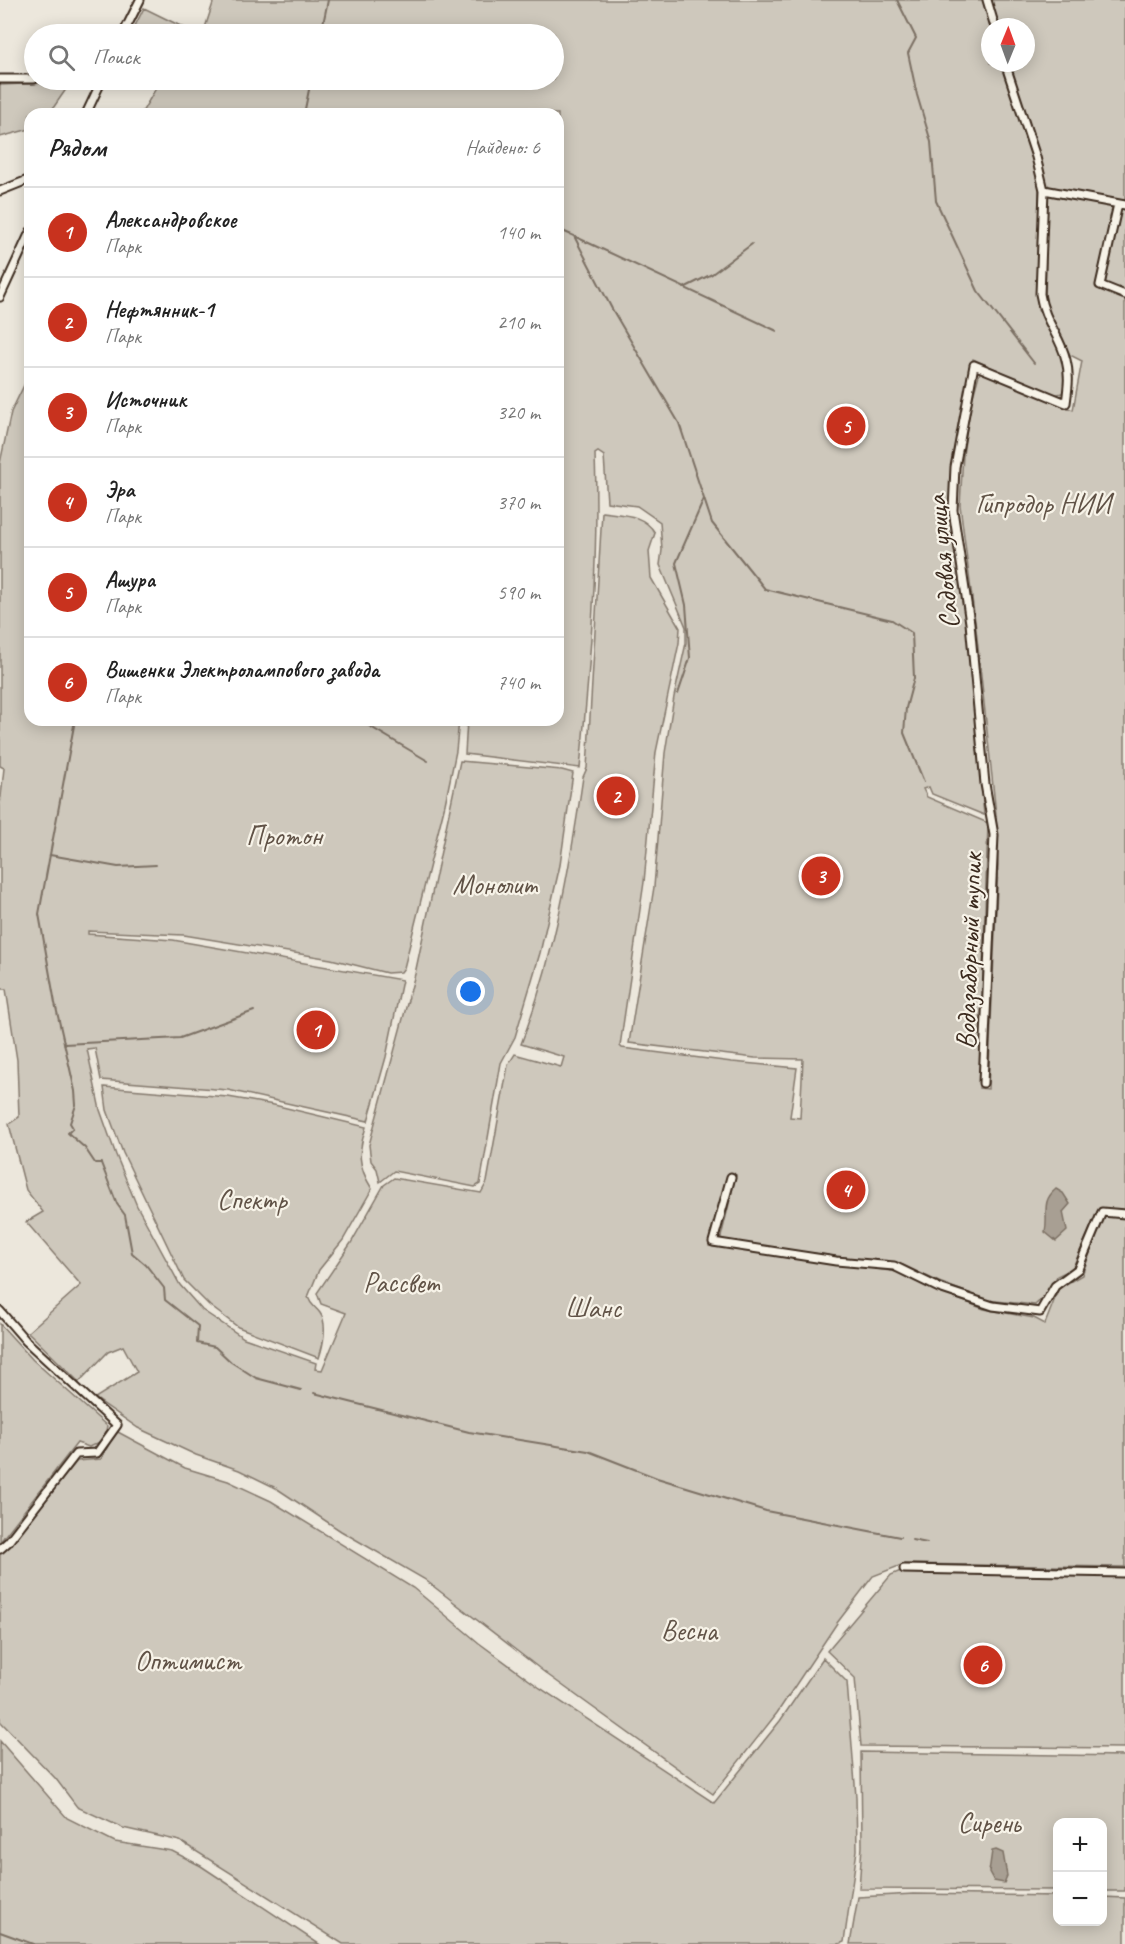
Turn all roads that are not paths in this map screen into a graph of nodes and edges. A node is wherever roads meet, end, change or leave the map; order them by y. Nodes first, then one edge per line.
1 (140, 0) edge
2 (987, 0) edge
3 (992, 18) edge
4 (128, 24) edge
5 (1008, 72) edge
6 (0, 79) edge
7 (24, 79) edge
8 (97, 90) edge
9 (89, 108) edge
10 (24, 181) edge
11 (1044, 190) junction
12 (0, 191) edge
13 (1121, 204) edge
14 (24, 245) edge
15 (1125, 295) edge
16 (0, 297) edge
17 (992, 820) joint
18 (983, 1083) dead end
19 (731, 1177) dead end
20 (1125, 1214) edge
21 (0, 1311) edge
22 (0, 1549) edge
23 (904, 1569) dead end
24 (1125, 1573) edge

1 - 4 street
2 - 3 street
5 - 11 street
6 - 7 street
8 - 9 street
10 - 12 street
11 - 13 street
11 - 17 street, Садовая улица
13 - 15 street
14 - 16 street
17 - 18 street, Водазаборный тупик
19 - 20 street
21 - 22 street
23 - 24 street

